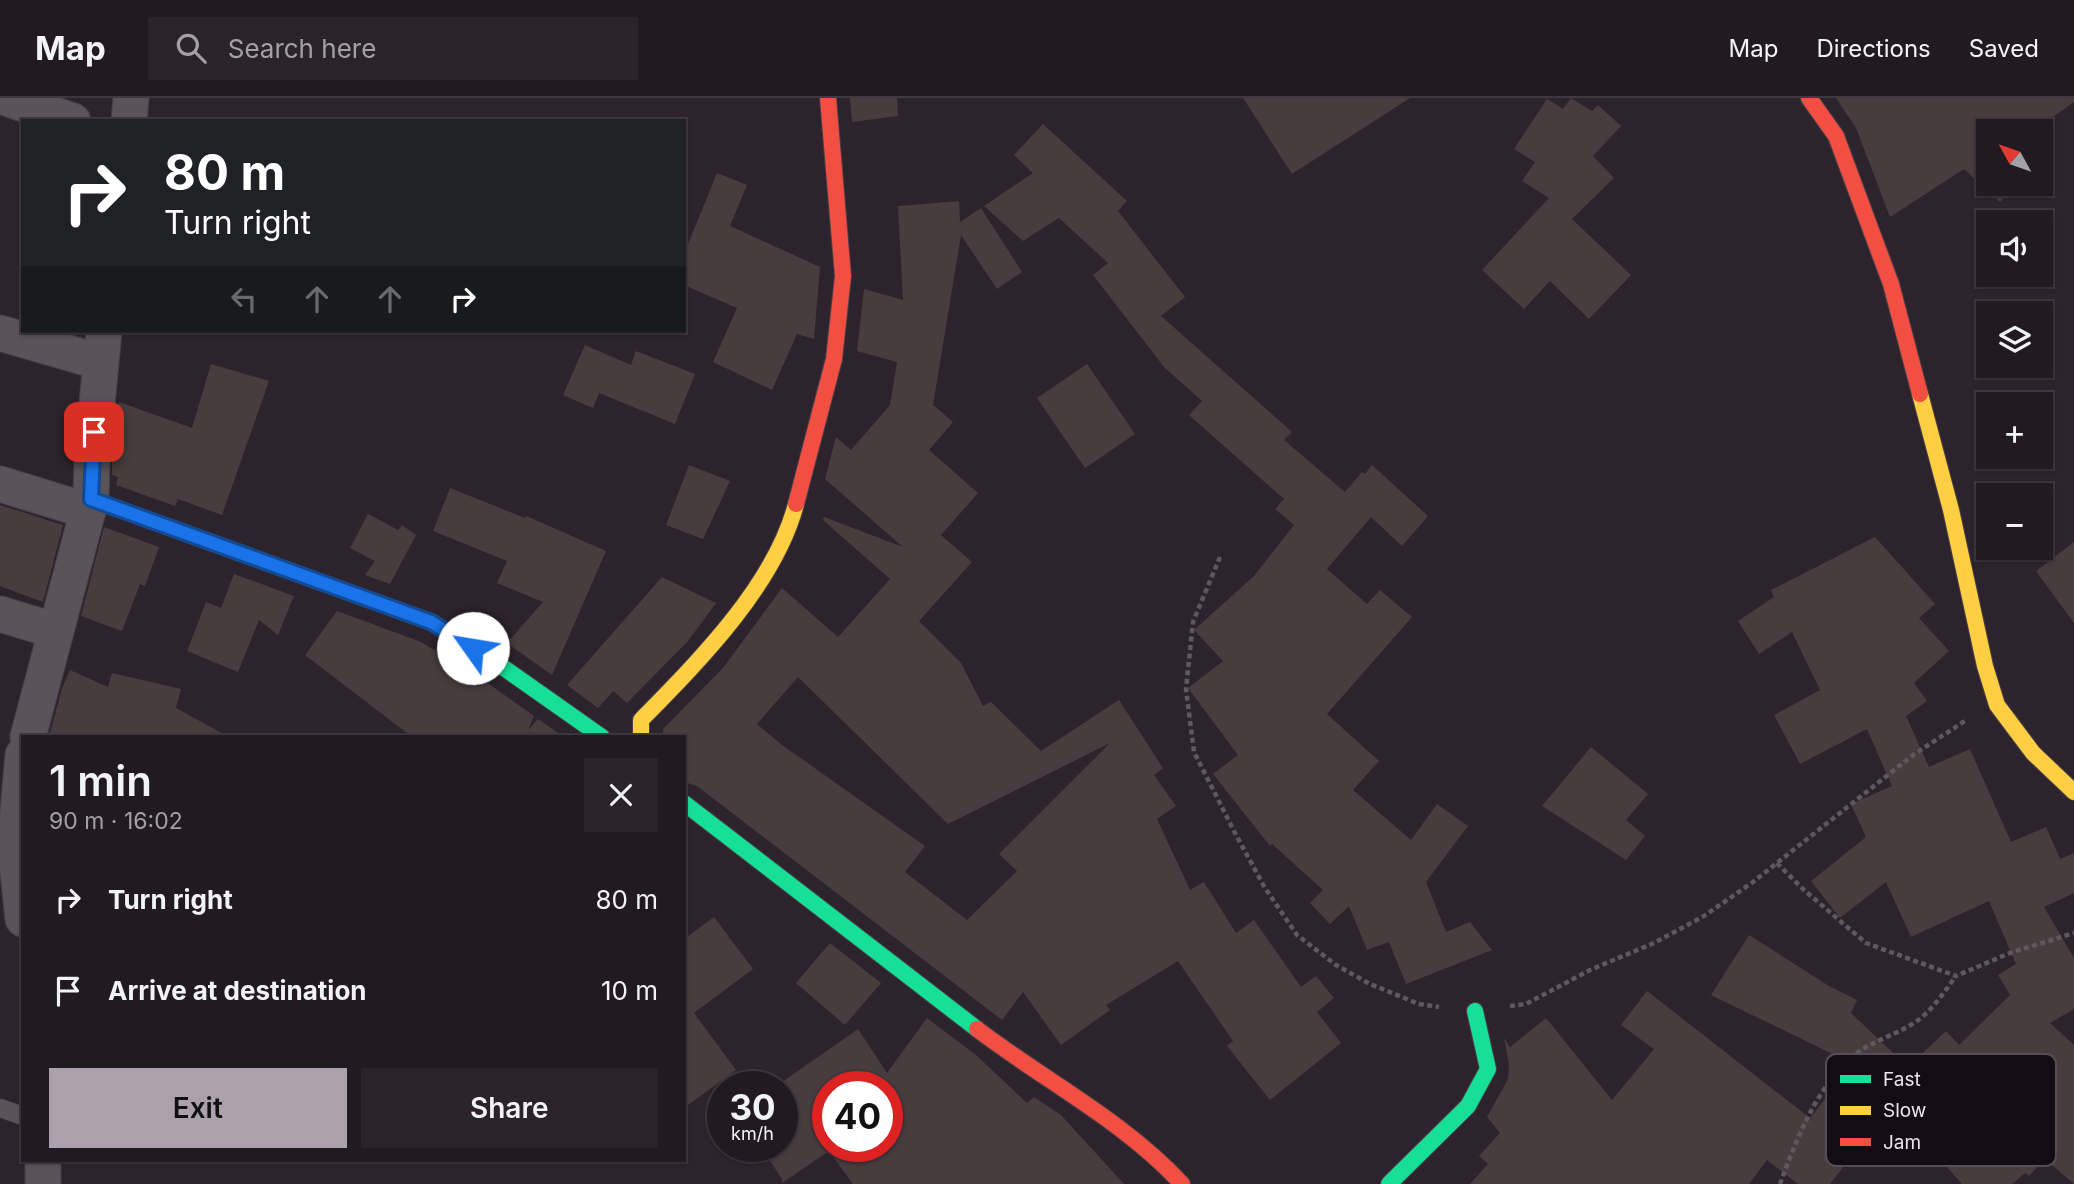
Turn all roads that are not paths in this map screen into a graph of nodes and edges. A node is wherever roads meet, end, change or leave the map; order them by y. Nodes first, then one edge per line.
1 (6, 98) edge
2 (131, 98) edge
3 (828, 98) edge
4 (1809, 98) edge
5 (67, 119) edge
6 (129, 119) edge
7 (0, 333) edge
8 (102, 346) edge
9 (0, 484) edge
10 (90, 505) junction
11 (0, 614) edge
12 (56, 631) junction
13 (29, 735) edge
14 (599, 735) edge
15 (641, 735) edge
16 (21, 767) edge
17 (2074, 792) edge
18 (686, 805) edge
19 (8, 842) edge
20 (21, 909) edge
21 (1475, 1011) road end
22 (0, 1108) edge
23 (21, 1115) edge
24 (43, 1162) edge
25 (43, 1184) edge
26 (1182, 1184) edge
27 (1389, 1184) edge

1 - 5 street
2 - 6 street
3 - 15 street
4 - 17 street
7 - 8 street
8 - 10 street
9 - 10 street
10 - 12 street
10 - 14 street
11 - 12 street
12 - 13 street
16 - 19 street
18 - 26 street
19 - 20 street
21 - 27 street
22 - 23 lane
24 - 25 street

